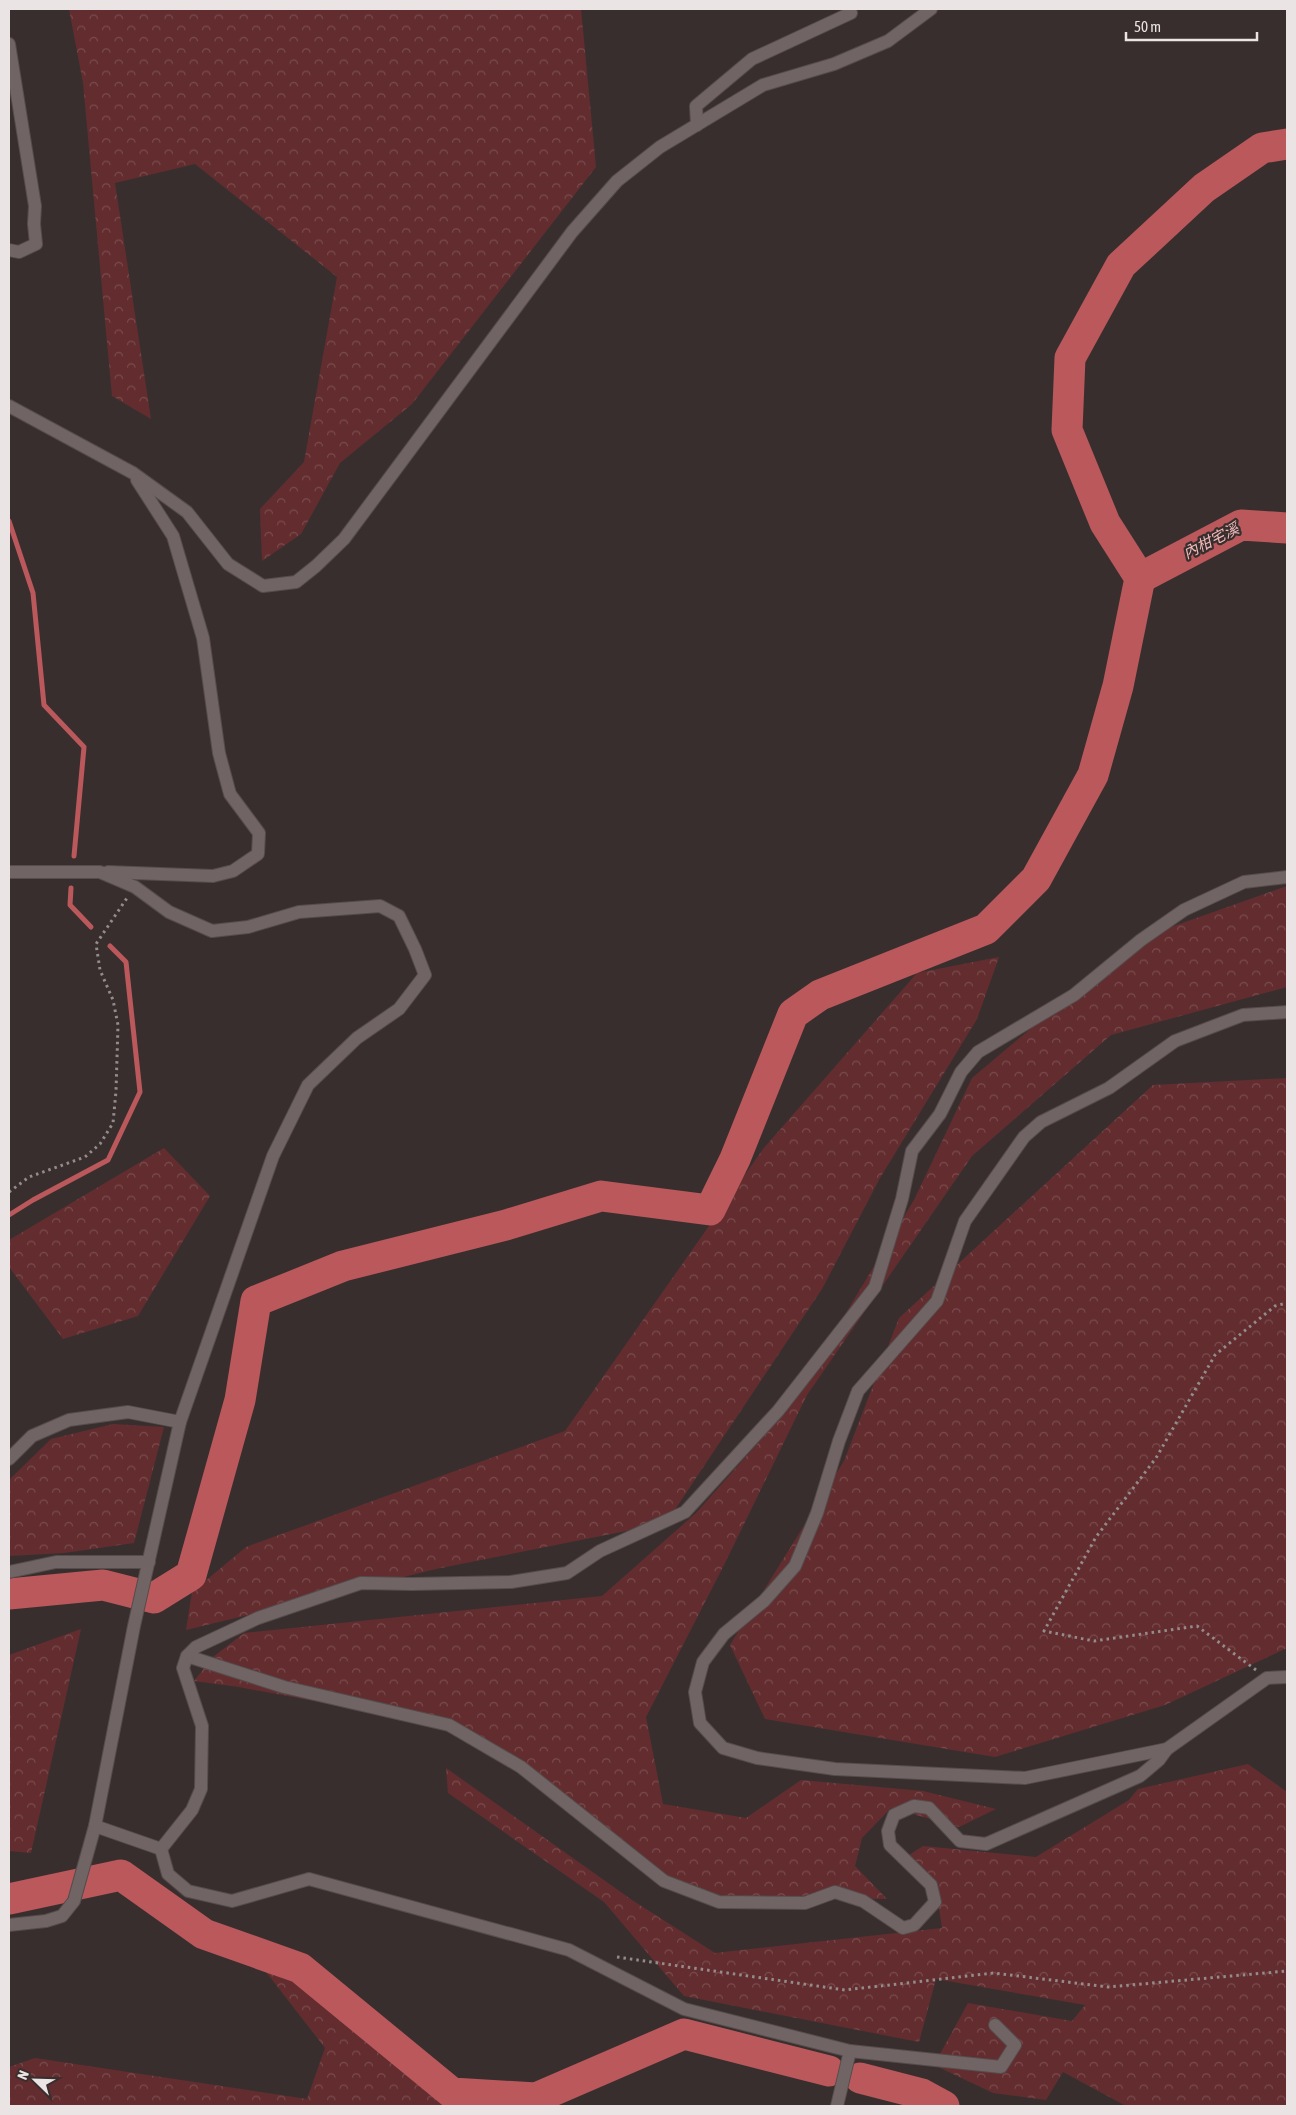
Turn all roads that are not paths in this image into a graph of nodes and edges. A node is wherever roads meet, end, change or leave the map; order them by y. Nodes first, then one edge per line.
1 (931, 9) edge
2 (851, 14) dead end
3 (9, 44) edge
4 (697, 126) junction
5 (9, 250) edge
6 (9, 406) edge
7 (133, 473) junction
8 (9, 872) edge
9 (100, 872) junction
10 (1287, 877) edge
11 (1287, 1012) edge
12 (180, 1422) junction
13 (9, 1459) edge
14 (147, 1566) junction
15 (9, 1572) edge
16 (187, 1656) junction
17 (1287, 1678) edge
18 (1166, 1749) junction
19 (95, 1826) junction
20 (161, 1849) junction
21 (9, 1925) edge
22 (995, 2025) dead end
23 (850, 2051) junction
24 (836, 2106) edge

1 - 4 street
2 - 4 street
3 - 5 street
4 - 7 street
6 - 7 street
7 - 9 street
8 - 9 street
9 - 12 street
10 - 16 street
11 - 18 street
12 - 13 street
12 - 14 street
14 - 15 street
14 - 19 street
16 - 18 street
16 - 20 street
17 - 18 street
19 - 20 street
19 - 21 street
20 - 23 street
22 - 23 street
23 - 24 street

